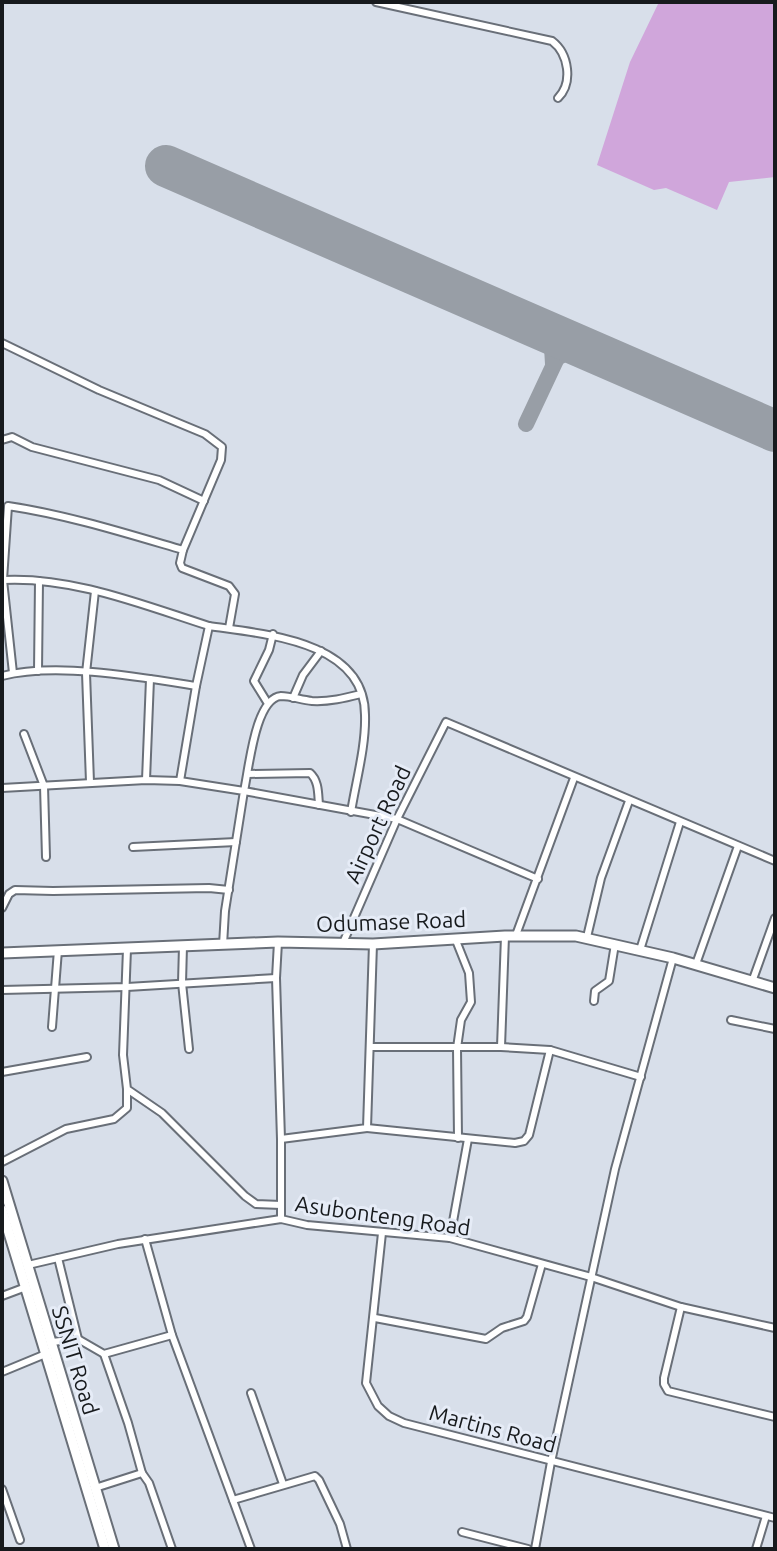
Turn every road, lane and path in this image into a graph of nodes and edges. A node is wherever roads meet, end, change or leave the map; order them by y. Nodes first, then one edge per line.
1 (376, 2) edge
2 (558, 98) dead end
3 (2, 343) edge
4 (2, 440) edge
5 (204, 501) junction
6 (5, 507) edge
7 (183, 550) junction
8 (3, 580) edge
9 (39, 581) junction
10 (95, 591) junction
11 (209, 626) junction
12 (229, 628) junction
13 (273, 634) junction
14 (321, 651) junction
15 (38, 671) junction
16 (13, 673) junction
17 (86, 673) junction
18 (2, 676) edge
19 (150, 679) junction
20 (196, 686) junction
21 (361, 694) junction
22 (293, 698) junction
23 (267, 702) junction
24 (24, 734) dead end
25 (248, 774) junction
26 (574, 778) junction
27 (146, 780) junction
28 (180, 781) junction
29 (90, 782) junction
30 (44, 786) junction
31 (2, 788) edge
32 (244, 791) junction
33 (629, 801) junction
34 (319, 805) junction
35 (351, 812) junction
36 (397, 819) junction
37 (680, 822) junction
38 (236, 842) junction
39 (738, 846) junction
40 (133, 847) dead end
41 (46, 857) dead end
42 (775, 861) edge
43 (538, 879) junction
44 (229, 890) junction
45 (2, 908) edge
46 (775, 918) edge
47 (511, 936) junction
48 (587, 937) junction
49 (455, 938) junction
50 (278, 942) junction
51 (343, 943) junction
52 (373, 944) junction
53 (615, 944) junction
54 (223, 945) junction
55 (183, 946) junction
56 (127, 949) junction
57 (58, 950) junction
58 (640, 950) junction
59 (2, 953) edge
60 (673, 958) junction
61 (696, 964) junction
62 (276, 978) junction
63 (752, 982) junction
64 (182, 983) junction
65 (127, 987) junction
66 (775, 988) edge
67 (55, 989) junction
68 (2, 990) edge
69 (594, 1001) dead end
70 (731, 1020) dead end
71 (52, 1027) dead end
72 (775, 1029) edge
73 (372, 1047) junction
74 (501, 1047) junction
75 (457, 1048) junction
76 (189, 1049) dead end
77 (550, 1050) junction
78 (87, 1057) dead end
79 (2, 1072) edge
80 (641, 1077) junction
81 (127, 1089) junction
82 (367, 1128) junction
83 (458, 1138) junction
84 (281, 1139) junction
85 (468, 1139) junction
86 (2, 1162) edge
87 (2, 1181) edge
88 (281, 1205) junction
89 (2, 1210) edge
90 (281, 1219) junction
91 (382, 1233) junction
92 (450, 1238) junction
93 (145, 1239) junction
94 (58, 1258) junction
95 (542, 1264) junction
96 (28, 1265) junction
97 (591, 1277) junction
98 (26, 1287) junction
99 (2, 1296) edge
100 (681, 1307) junction
101 (375, 1318) junction
102 (775, 1328) edge
103 (172, 1335) junction
104 (78, 1339) junction
105 (52, 1349) junction
106 (104, 1354) junction
107 (2, 1372) edge
108 (62, 1388) junction
109 (251, 1393) dead end
110 (775, 1417) edge
111 (551, 1462) junction
112 (142, 1473) junction
113 (283, 1484) junction
114 (95, 1488) junction
115 (2, 1489) edge
116 (233, 1500) junction
117 (766, 1516) junction
118 (775, 1518) edge
119 (462, 1532) dead end
120 (20, 1540) dead end
121 (514, 1547) edge
122 (105, 1549) edge
123 (114, 1549) edge
124 (172, 1549) edge
125 (251, 1549) edge
126 (347, 1549) edge
127 (528, 1549) edge
128 (535, 1549) edge
129 (756, 1549) edge

1 - 2 street
3 - 5 street
4 - 5 street
5 - 7 street
6 - 7 street
6 - 8 street
7 - 12 street
8 - 9 street
8 - 16 street
9 - 10 street
9 - 15 street
10 - 11 street
10 - 17 street
11 - 12 street
11 - 20 street
12 - 13 street
13 - 14 street
13 - 23 street
14 - 21 street
14 - 22 street
15 - 16 street
15 - 17 street
16 - 18 street
17 - 19 street
17 - 29 street
19 - 20 street
19 - 27 street
20 - 28 street
21 - 22 street
21 - 35 street
22 - 23 street
23 - 25 street
24 - 30 street
25 - 32 street
25 - 34 street
26 - 33 street
26 - 36 street, Airport Road
26 - 43 street
27 - 28 street
27 - 29 street
28 - 32 street
29 - 30 street
30 - 31 street
30 - 41 street
32 - 34 street
32 - 38 street
33 - 37 street
33 - 48 street
34 - 35 street
35 - 36 street
36 - 43 street
36 - 51 street, Airport Road
37 - 39 street
37 - 58 street
38 - 40 street
38 - 44 street
39 - 42 street
39 - 61 street
43 - 47 street
44 - 45 street
44 - 54 street
46 - 63 street
47 - 48 main road, Odumase Road
47 - 49 main road, Odumase Road
47 - 74 street
48 - 53 main road, Odumase Road
49 - 52 main road, Odumase Road
49 - 75 street
50 - 51 main road, Odumase Road
50 - 54 main road, Odumase Road
50 - 62 street
51 - 52 main road, Odumase Road
52 - 73 street
53 - 58 main road, Odumase Road
53 - 69 street
54 - 55 main road, Odumase Road
55 - 56 main road, Odumase Road
55 - 64 street
56 - 57 main road, Odumase Road
56 - 65 street
57 - 59 main road, Odumase Road
57 - 67 street
58 - 60 main road, Odumase Road
60 - 61 main road, Odumase Road
60 - 80 street
61 - 63 main road, Odumase Road
62 - 64 street
62 - 84 street
63 - 66 main road, Odumase Road
64 - 65 street
64 - 76 street
65 - 67 street
65 - 81 street
67 - 68 street
67 - 71 street
70 - 72 street
73 - 75 street
73 - 82 street
74 - 75 street
74 - 77 street
75 - 83 street
77 - 80 street
77 - 85 street
78 - 79 street
80 - 97 street
81 - 86 street
81 - 88 street
82 - 83 street
82 - 84 street
83 - 85 street
84 - 88 street
85 - 92 street
87 - 96 main road, SSNIT Road
88 - 90 street
89 - 98 main road, SSNIT Road
90 - 91 street, Asubonteng Road
90 - 93 street, Asubonteng Road
91 - 92 street, Asubonteng Road
91 - 101 street, Martins Road
92 - 95 street, Asubonteng Road
93 - 94 street, Asubonteng Road
93 - 103 street
94 - 96 street, Asubonteng Road
94 - 104 street
95 - 97 street, Asubonteng Road
95 - 101 street
96 - 105 main road, SSNIT Road
97 - 100 street, Asubonteng Road
97 - 111 street
98 - 99 street
98 - 105 main road, SSNIT Road
100 - 102 street, Asubonteng Road
100 - 110 street
101 - 111 street, Martins Road
103 - 106 street
103 - 116 street
104 - 105 street
104 - 106 street
105 - 107 street
105 - 108 main road, SSNIT Road
106 - 112 street
108 - 114 main road, SSNIT Road
108 - 122 main road, SSNIT Road
109 - 113 street
111 - 117 street, Martins Road
111 - 128 street
112 - 114 street
112 - 124 street
113 - 116 street
113 - 126 street
114 - 123 main road, SSNIT Road
115 - 120 street
116 - 125 street
117 - 118 street, Martins Road
117 - 129 street
119 - 121 street
121 - 127 street

